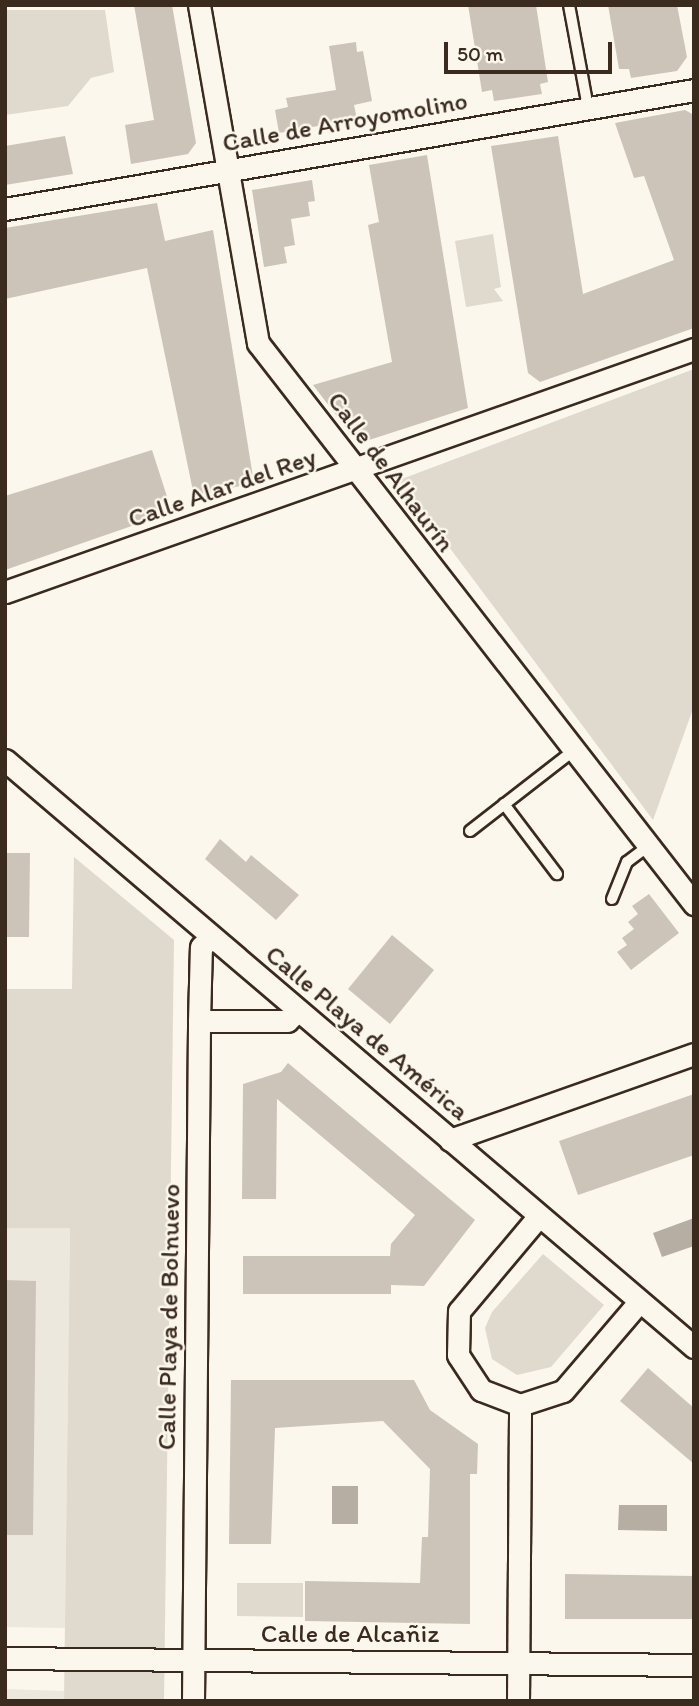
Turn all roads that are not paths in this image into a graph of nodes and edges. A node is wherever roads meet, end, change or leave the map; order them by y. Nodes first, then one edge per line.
1 (199, 5) edge
2 (569, 5) edge
3 (694, 90) edge
4 (587, 108) junction
5 (226, 172) junction
6 (5, 209) edge
7 (694, 349) edge
8 (357, 471) junction
9 (5, 592) edge
10 (573, 751) junction
11 (5, 760) edge
12 (504, 804) junction
13 (470, 831) dead end
14 (647, 848) junction
15 (557, 874) dead end
16 (612, 899) dead end
17 (694, 905) edge
18 (210, 938) junction
19 (298, 1011) junction
20 (199, 1021) junction
21 (694, 1054) edge
22 (450, 1140) junction
23 (538, 1217) junction
24 (640, 1301) junction
25 (694, 1347) edge
26 (520, 1405) junction
27 (5, 1658) edge
28 (193, 1660) junction
29 (518, 1663) junction
30 (694, 1665) edge
31 (193, 1701) edge
32 (517, 1701) edge

1 - 5 street, Calle de Alhaurín
2 - 4 lane
3 - 4 street, Calle de Arroyomolino
4 - 5 street, Calle de Arroyomolino
5 - 6 street, Calle de Arroyomolino
5 - 8 street, Calle de Alhaurín
7 - 8 street, Calle Alar del Rey
8 - 9 street, Calle Alar del Rey
8 - 10 street, Calle de Alhaurín
10 - 12 lane
10 - 14 street, Calle de Alhaurín
11 - 18 street, Calle Playa de América
12 - 13 lane
12 - 15 lane
14 - 16 lane
14 - 17 street, Calle de Alhaurín
18 - 19 street, Calle Playa de América
18 - 20 street, Calle Playa de Bolnuevo
19 - 20 street
19 - 22 street, Calle Playa de América
20 - 28 street, Calle Playa de Bolnuevo
21 - 22 street
22 - 23 street, Calle Playa de América
23 - 24 street, Calle Playa de América
23 - 26 street
24 - 25 street, Calle Playa de América
24 - 26 street
26 - 29 street
27 - 28 street, Calle de Alcañiz
28 - 29 street, Calle de Alcañiz
28 - 31 street, Calle Playa de Bolnuevo
29 - 30 street, Calle de Alcañiz
29 - 32 street

